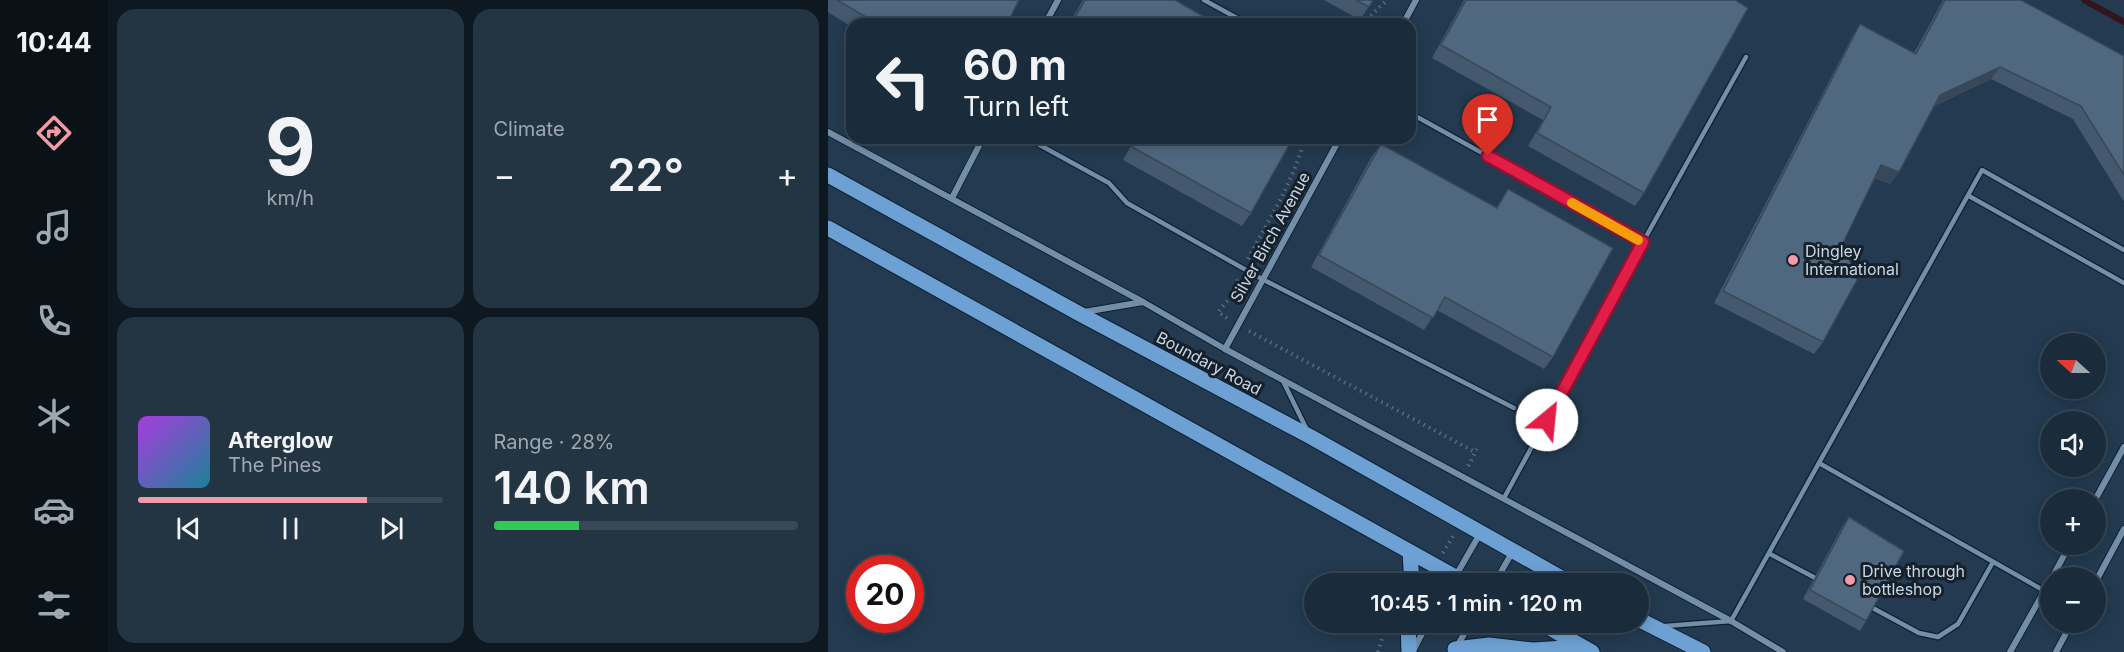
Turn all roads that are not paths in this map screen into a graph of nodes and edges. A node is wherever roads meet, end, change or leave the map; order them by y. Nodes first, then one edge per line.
1 (1058, 0) edge
2 (1204, 0) edge
3 (1416, 0) edge
4 (1048, 18) edge
5 (1237, 18) edge
6 (1406, 18) edge
7 (1746, 57) dead end
8 (1416, 116) edge
9 (828, 132) edge
10 (846, 142) edge
11 (851, 144) edge
12 (980, 144) edge
13 (1039, 144) edge
14 (1337, 144) edge
15 (828, 175) edge
16 (1969, 196) junction
17 (952, 198) junction
18 (828, 228) edge
19 (1643, 242) junction
20 (2124, 250) edge
21 (1262, 279) junction
22 (2124, 283) edge
23 (1143, 302) junction
24 (1077, 314) junction
25 (1225, 349) junction
26 (1282, 378) junction
27 (1514, 408) dead end
28 (1311, 437) junction
29 (2124, 447) edge
30 (1819, 463) junction
31 (2101, 489) edge
32 (1504, 498) junction
33 (2124, 529) edge
34 (1481, 532) junction
35 (1513, 550) junction
36 (1410, 552) junction
37 (1770, 554) junction
38 (1993, 562) junction
39 (2103, 567) edge
40 (1411, 573) edge
41 (1445, 573) edge
42 (1462, 573) edge
43 (1500, 573) edge
44 (1553, 573) edge
45 (1830, 586) edge
46 (2040, 588) edge
47 (1860, 602) edge
48 (2040, 605) edge
49 (1731, 621) junction
50 (1649, 624) edge
51 (1655, 627) junction
52 (1409, 633) edge
53 (1421, 633) edge
54 (1465, 633) edge
55 (1558, 633) edge
56 (2066, 633) edge
57 (1587, 650) edge
58 (1454, 651) edge
59 (1410, 652) edge
60 (1703, 652) edge
61 (1783, 652) edge
62 (2010, 652) edge
63 (2056, 652) edge

1 - 4 street
2 - 5 lane
3 - 6 street
7 - 19 lane
8 - 19 lane
9 - 10 street
11 - 17 street
12 - 17 street
13 - 21 lane
14 - 21 street, Silver Birch Avenue
15 - 24 main road, Boundary Road
16 - 20 lane
16 - 22 lane
16 - 30 lane
17 - 23 street
18 - 36 main road
19 - 32 lane
21 - 25 street, Silver Birch Avenue
21 - 27 lane
23 - 24 street
23 - 25 street
24 - 28 main road, Boundary Road
25 - 26 street
26 - 28 lane
26 - 32 street
28 - 34 main road, Boundary Road
29 - 31 street
30 - 37 lane
30 - 38 lane
32 - 49 street
33 - 39 street
34 - 35 main road, Boundary Road
34 - 42 street
35 - 43 street
35 - 44 main road, Boundary Road
36 - 40 main road
36 - 41 main road
37 - 45 lane
37 - 49 lane
38 - 46 lane
38 - 47 lane
48 - 62 street
49 - 51 lane
49 - 61 street
50 - 51 main road
51 - 60 main road
52 - 59 main road
53 - 59 street
54 - 58 street
55 - 57 main road
56 - 63 street
57 - 58 main road

